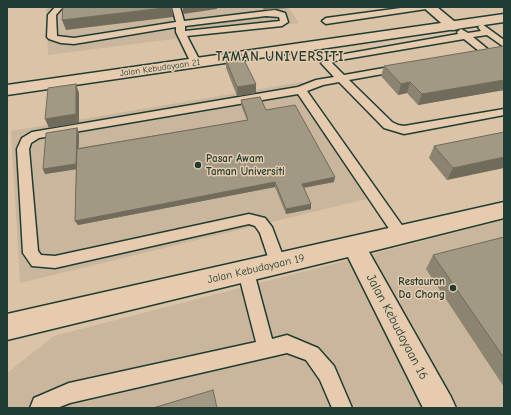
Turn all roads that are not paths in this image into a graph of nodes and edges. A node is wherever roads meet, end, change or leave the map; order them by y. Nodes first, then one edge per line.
1 (59, 7) edge
2 (176, 7) edge
3 (367, 7) edge
4 (426, 7) edge
5 (429, 7) edge
6 (374, 14) junction
7 (504, 18) edge
8 (326, 20) dead end
9 (475, 23) junction
10 (181, 24) junction
11 (453, 26) junction
12 (488, 32) junction
13 (182, 34) junction
14 (466, 36) junction
15 (504, 44) edge
16 (504, 50) edge
17 (487, 53) junction
18 (472, 56) edge
19 (196, 63) junction
20 (410, 66) edge
21 (341, 78) junction
22 (7, 90) edge
23 (301, 90) junction
24 (504, 112) edge
25 (504, 210) edge
26 (401, 235) junction
27 (354, 246) junction
28 (278, 264) junction
29 (246, 272) junction
30 (7, 327) edge
31 (266, 348) junction
32 (40, 408) edge
33 (342, 408) edge
34 (440, 408) edge

1 - 10 lane
2 - 10 lane
3 - 6 lane
4 - 6 lane
5 - 11 street
6 - 8 lane
7 - 9 street, Jalan Kebudayaan 21
9 - 11 street, Jalan Kebudayaan 21
9 - 12 lane
10 - 13 lane
10 - 13 lane
11 - 14 lane
11 - 19 street, Jalan Kebudayaan 21
12 - 14 lane
12 - 15 lane
13 - 19 lane
14 - 17 lane
14 - 21 lane
16 - 17 lane
17 - 18 lane
19 - 22 street, Jalan Kebudayaan 21
20 - 21 lane
21 - 23 lane
21 - 24 lane
23 - 26 lane
23 - 28 lane
25 - 26 street, Jalan Kebudayaan 19
26 - 27 street, Jalan Kebudayaan 19
27 - 28 street, Jalan Kebudayaan 19
27 - 34 street, Jalan Kebudayaan 16
28 - 29 street, Jalan Kebudayaan 19
29 - 30 street, Jalan Kebudayaan 19
29 - 31 lane
31 - 32 lane
31 - 33 lane

